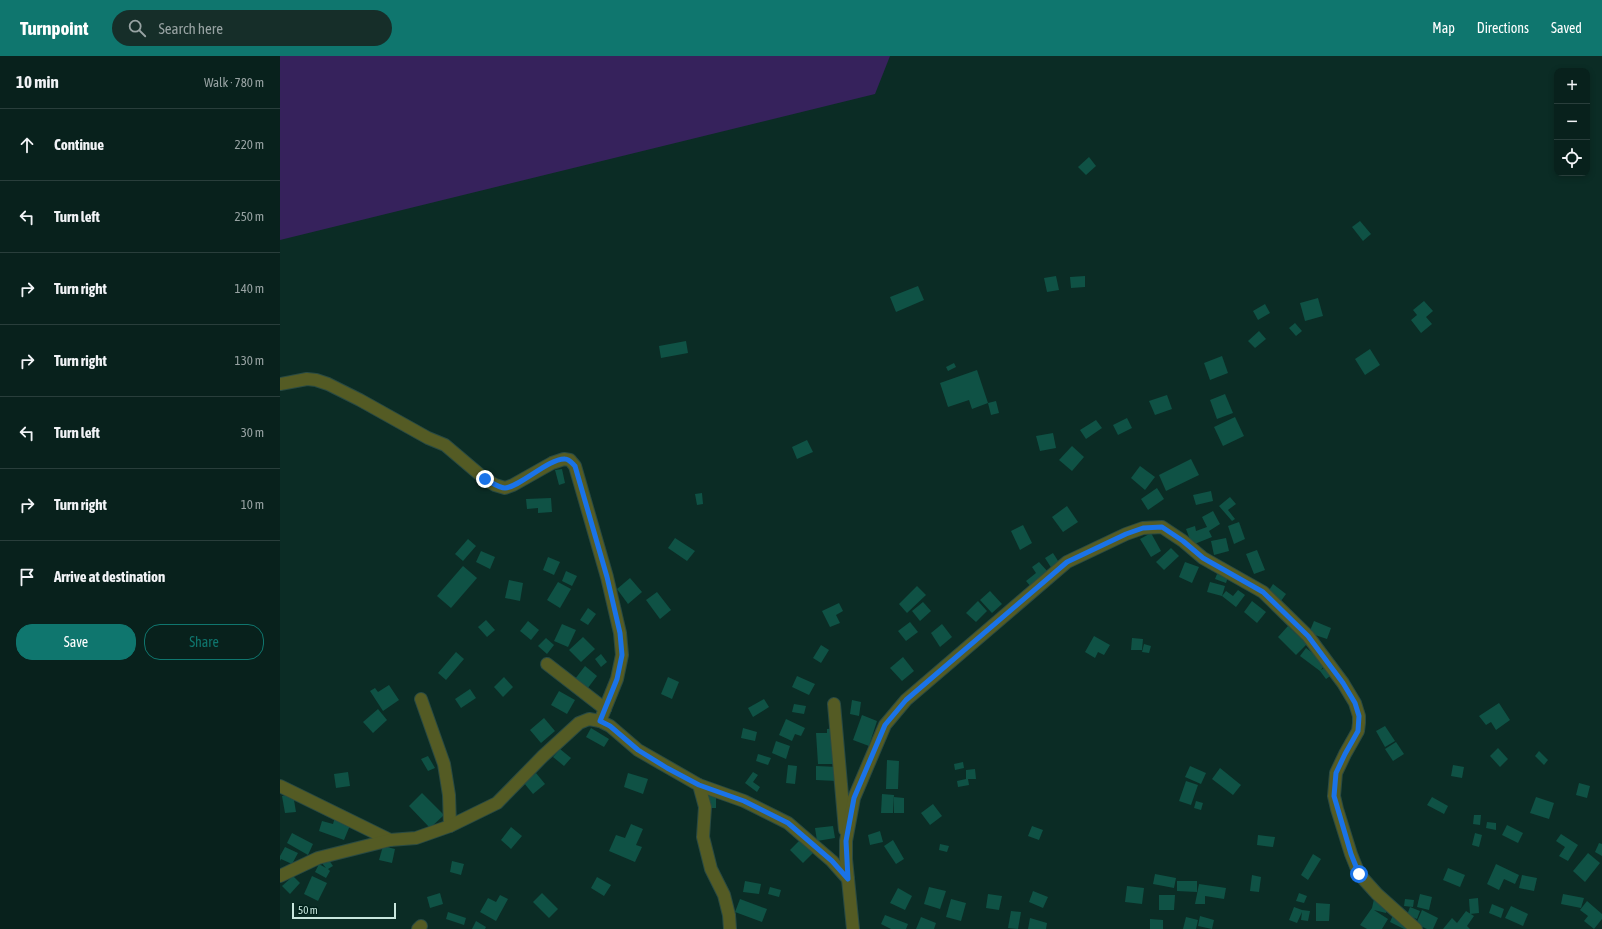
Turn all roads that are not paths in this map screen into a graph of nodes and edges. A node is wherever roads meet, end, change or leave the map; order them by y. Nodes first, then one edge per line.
1 (280, 384) edge
2 (547, 664) dead end
3 (421, 700) dead end
4 (834, 704) dead end
5 (605, 709) junction
6 (600, 721) junction
7 (699, 785) junction
8 (280, 786) edge
9 (450, 826) junction
10 (390, 840) junction
11 (846, 841) junction
12 (280, 876) edge
13 (848, 879) junction
14 (730, 929) edge
15 (853, 929) edge
16 (1416, 929) edge

1 - 5 street
2 - 5 street
3 - 9 street
4 - 11 street
5 - 6 street
6 - 7 street
6 - 9 street
7 - 13 street
7 - 14 street
8 - 10 street
9 - 10 street
10 - 12 street
11 - 13 street
11 - 16 street
13 - 15 street

